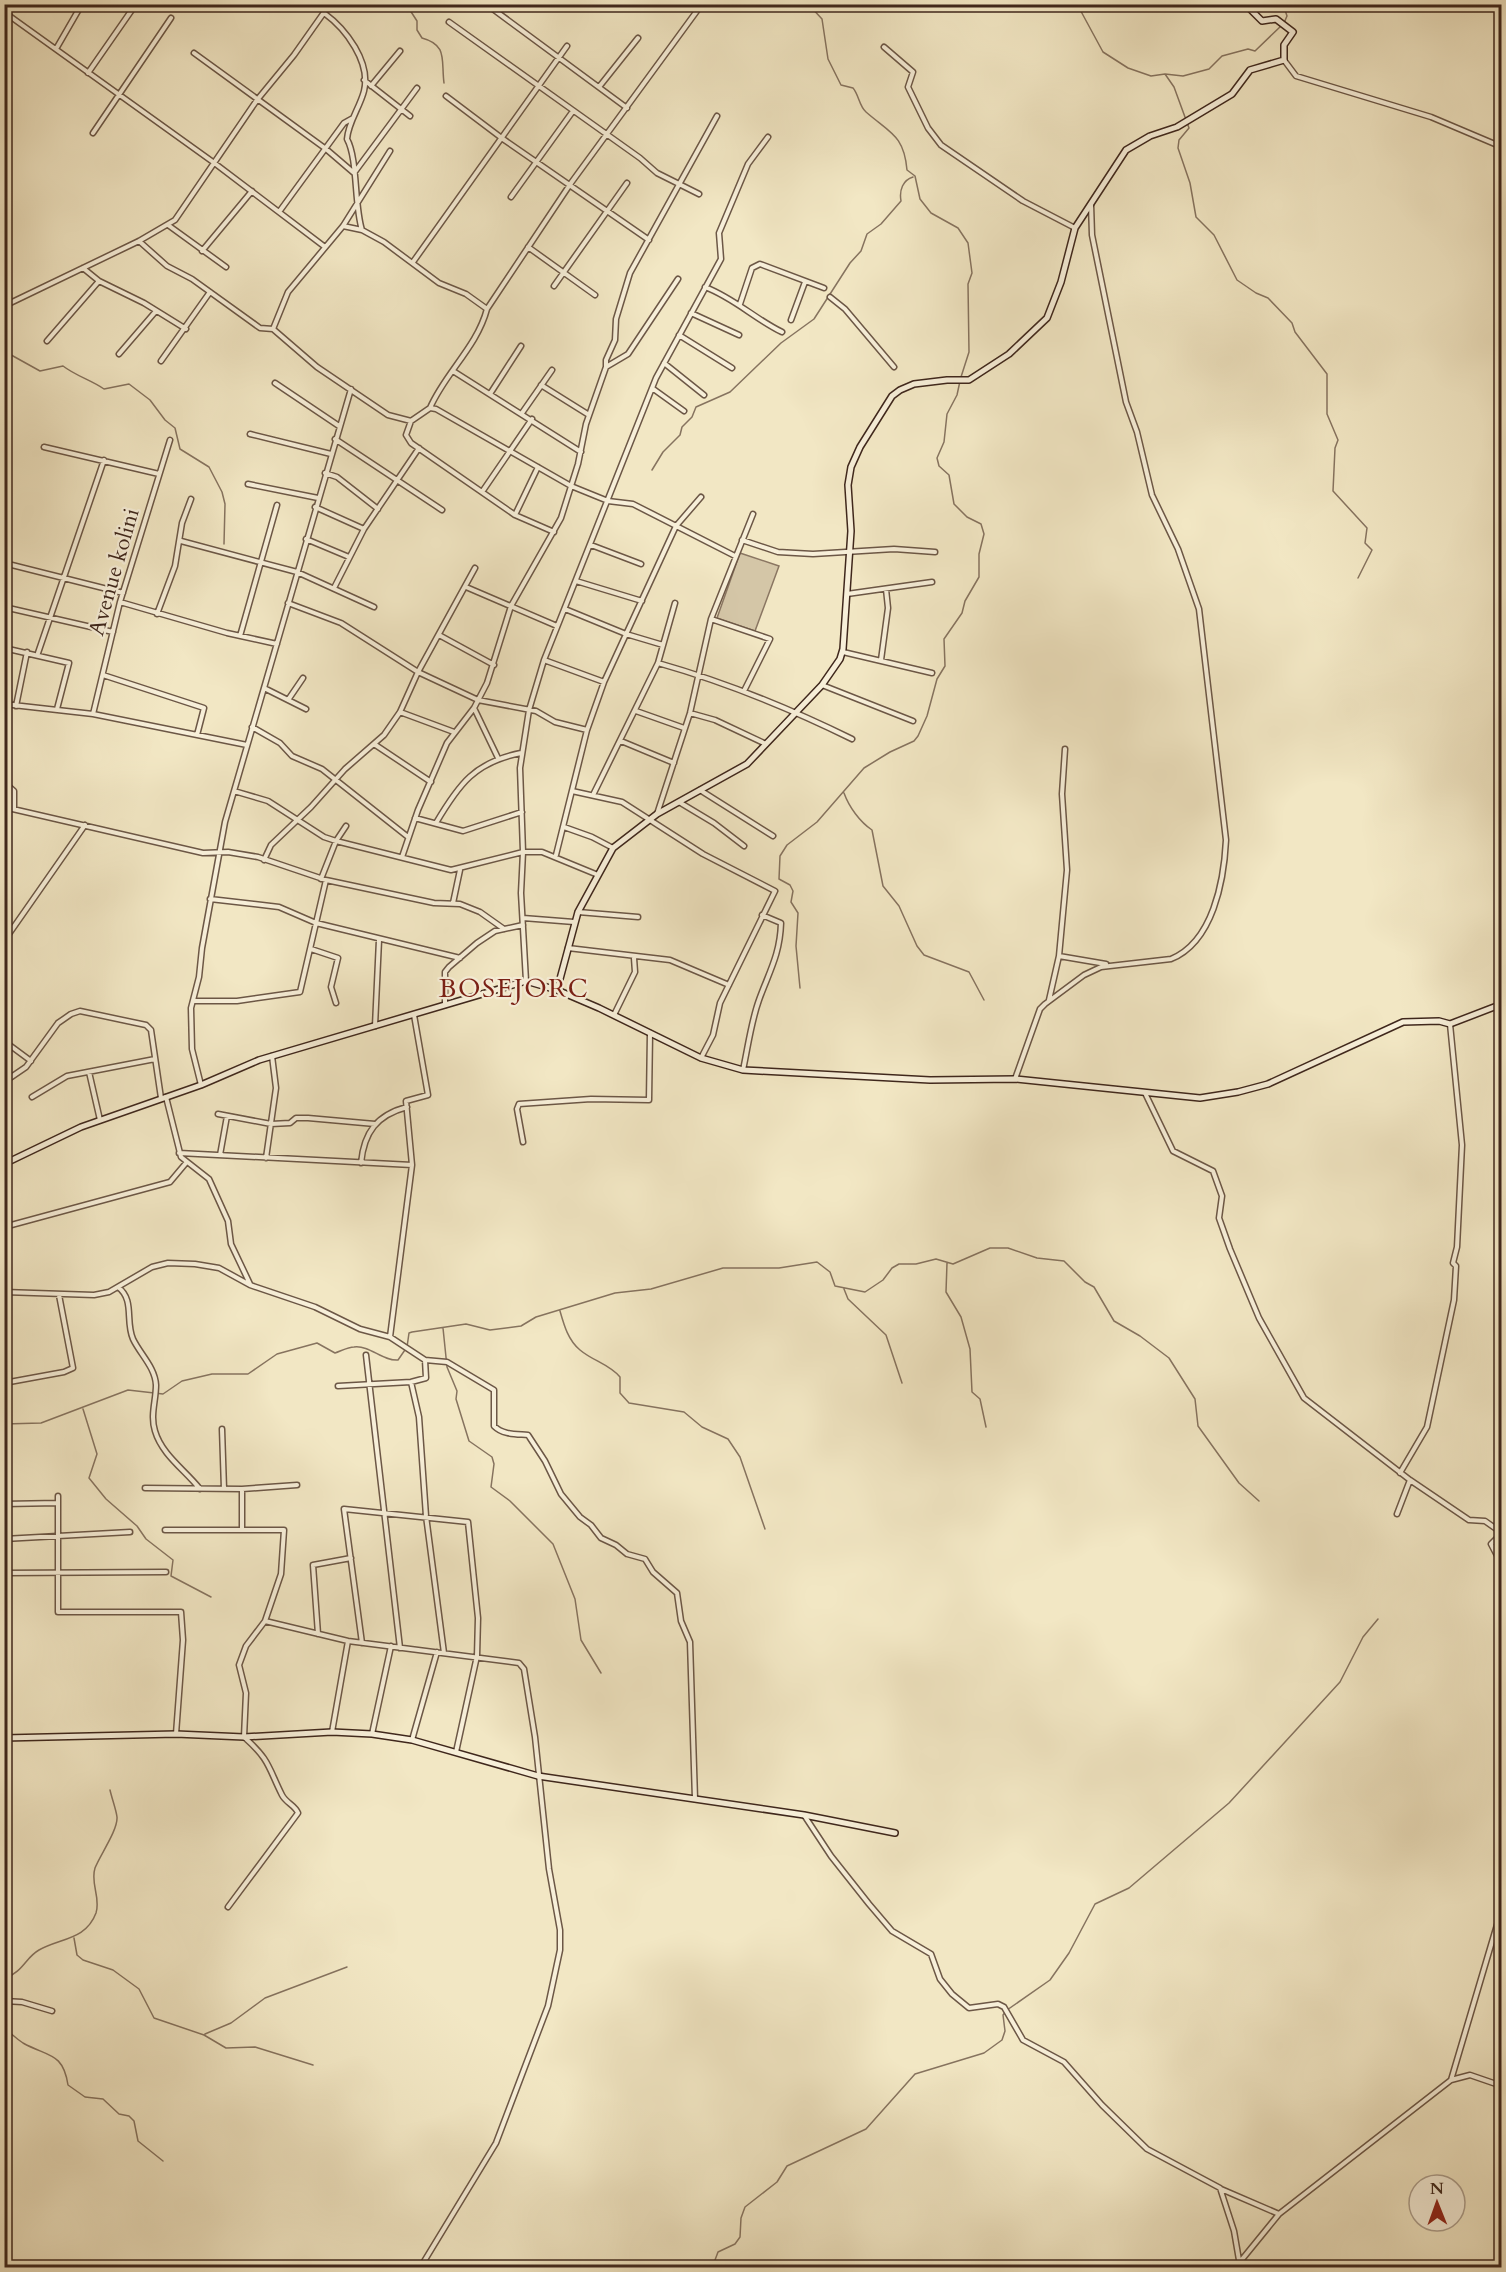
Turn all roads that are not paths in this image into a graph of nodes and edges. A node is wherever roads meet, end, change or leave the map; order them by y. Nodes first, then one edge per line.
1 (82, 4) edge
2 (136, 4) edge
3 (330, 4) edge
4 (486, 4) edge
5 (702, 4) edge
6 (1245, 4) edge
7 (4, 12) edge
8 (324, 13) junction
9 (171, 18) dead end
10 (449, 22) dead end
11 (638, 38) dead end
12 (567, 46) dead end
13 (884, 47) dead end
14 (56, 49) junction
15 (400, 51) dead end
16 (194, 54) dead end
17 (559, 57) junction
18 (1284, 60) junction
19 (88, 73) junction
20 (364, 80) junction
21 (371, 86) junction
22 (538, 86) junction
23 (599, 87) junction
24 (417, 88) dead end
25 (121, 95) junction
26 (446, 96) dead end
27 (256, 100) junction
28 (627, 108) junction
29 (401, 109) junction
30 (573, 111) junction
31 (411, 116) dead end
32 (717, 116) dead end
33 (353, 118) junction
34 (93, 133) dead end
35 (606, 136) junction
36 (768, 137) dead end
37 (503, 139) junction
38 (1502, 147) edge
39 (326, 148) junction
40 (390, 151) dead end
41 (536, 161) junction
42 (213, 162) junction
43 (354, 173) junction
44 (571, 183) junction
45 (627, 183) dead end
46 (678, 184) junction
47 (252, 191) junction
48 (699, 194) dead end
49 (511, 197) dead end
50 (1091, 203) junction
51 (356, 204) junction
52 (608, 210) junction
53 (279, 212) junction
54 (168, 225) junction
55 (343, 226) junction
56 (1076, 228) junction
57 (362, 230) junction
58 (649, 240) junction
59 (140, 241) junction
60 (325, 247) junction
61 (528, 247) junction
62 (202, 251) junction
63 (413, 262) junction
64 (226, 267) dead end
65 (83, 268) junction
66 (564, 273) junction
67 (678, 279) dead end
68 (99, 281) junction
69 (805, 282) junction
70 (554, 286) dead end
71 (705, 287) junction
72 (824, 288) dead end
73 (210, 292) junction
74 (595, 295) dead end
75 (830, 297) dead end
76 (740, 304) junction
77 (4, 306) edge
78 (487, 309) junction
79 (156, 310) junction
80 (691, 313) junction
81 (791, 320) dead end
82 (186, 329) junction
83 (273, 329) junction
84 (782, 332) dead end
85 (679, 335) junction
86 (739, 335) dead end
87 (47, 341) dead end
88 (521, 346) dead end
89 (119, 354) dead end
90 (161, 361) dead end
91 (664, 363) junction
92 (606, 367) junction
93 (894, 367) dead end
94 (732, 368) dead end
95 (552, 370) dead end
96 (453, 371) junction
97 (275, 383) dead end
98 (541, 385) junction
99 (652, 388) junction
100 (351, 389) junction
101 (490, 394) junction
102 (704, 395) dead end
103 (430, 408) junction
104 (684, 411) dead end
105 (522, 413) junction
106 (589, 415) junction
107 (532, 419) junction
108 (411, 421) junction
109 (339, 426) junction
110 (250, 434) dead end
111 (170, 440) dead end
112 (335, 440) junction
113 (44, 447) dead end
114 (419, 447) junction
115 (512, 452) junction
116 (580, 452) junction
117 (331, 454) junction
118 (104, 460) junction
119 (538, 467) junction
120 (325, 473) junction
121 (159, 474) junction
122 (398, 480) junction
123 (248, 484) dead end
124 (571, 486) junction
125 (482, 492) junction
126 (700, 497) dead end
127 (318, 498) junction
128 (191, 499) dead end
129 (608, 501) junction
130 (277, 506) dead end
131 (315, 507) junction
132 (378, 509) junction
133 (442, 510) dead end
134 (753, 514) dead end
135 (515, 515) junction
136 (676, 526) junction
137 (364, 529) junction
138 (554, 532) junction
139 (306, 539) junction
140 (181, 540) junction
141 (742, 540) junction
142 (591, 545) junction
143 (849, 552) junction
144 (935, 552) dead end
145 (735, 556) junction
146 (349, 557) junction
147 (261, 562) junction
148 (4, 563) edge
149 (641, 564) dead end
150 (476, 568) dead end
151 (297, 572) junction
152 (64, 577) junction
153 (576, 581) junction
154 (932, 582) dead end
155 (466, 586) junction
156 (334, 588) junction
157 (886, 589) junction
158 (123, 593) junction
159 (847, 594) junction
160 (642, 601) junction
161 (120, 602) junction
162 (288, 603) junction
163 (675, 603) dead end
164 (511, 606) junction
165 (4, 607) edge
166 (374, 607) dead end
167 (565, 609) junction
168 (157, 614) junction
169 (49, 617) junction
170 (711, 620) junction
171 (557, 626) junction
172 (113, 632) junction
173 (626, 634) junction
174 (439, 635) junction
175 (240, 636) junction
176 (277, 644) junction
177 (663, 645) junction
178 (4, 648) edge
179 (27, 652) junction
180 (843, 652) junction
181 (38, 653) junction
182 (544, 660) junction
183 (881, 660) junction
184 (658, 663) junction
185 (494, 665) junction
186 (418, 672) junction
187 (932, 672) dead end
188 (698, 674) junction
189 (103, 675) junction
190 (303, 678) dead end
191 (604, 682) junction
192 (822, 685) junction
193 (264, 688) junction
194 (744, 692) junction
195 (288, 700) junction
196 (478, 700) junction
197 (4, 704) edge
198 (16, 706) junction
199 (474, 708) junction
200 (57, 709) junction
201 (306, 709) dead end
202 (529, 710) junction
203 (636, 711) junction
204 (796, 711) junction
205 (400, 712) junction
206 (690, 713) junction
207 (93, 714) junction
208 (914, 721) dead end
209 (252, 727) junction
210 (684, 728) junction
211 (587, 730) junction
212 (454, 732) junction
213 (197, 735) junction
214 (852, 740) dead end
215 (621, 741) junction
216 (374, 744) junction
217 (247, 745) junction
218 (768, 745) junction
219 (1065, 749) dead end
220 (521, 753) junction
221 (498, 758) junction
222 (674, 763) junction
223 (336, 779) junction
224 (4, 782) edge
225 (430, 782) junction
226 (700, 789) junction
227 (573, 790) junction
228 (234, 791) junction
229 (593, 795) junction
230 (679, 802) junction
231 (4, 807) edge
232 (14, 809) junction
233 (522, 812) junction
234 (657, 814) junction
235 (415, 818) junction
236 (297, 819) junction
237 (648, 819) junction
238 (436, 824) junction
239 (85, 825) junction
240 (346, 826) dead end
241 (564, 827) junction
242 (773, 836) dead end
243 (408, 837) junction
244 (336, 841) junction
245 (744, 846) dead end
246 (613, 848) junction
247 (523, 852) junction
248 (218, 853) junction
249 (556, 855) junction
250 (402, 857) junction
251 (264, 860) junction
252 (460, 870) junction
253 (598, 875) junction
254 (323, 880) junction
255 (210, 899) junction
256 (453, 903) junction
257 (578, 912) junction
258 (762, 915) junction
259 (638, 917) dead end
260 (523, 918) junction
261 (574, 922) junction
262 (316, 923) junction
263 (523, 925) junction
264 (504, 928) junction
265 (379, 940) junction
266 (4, 941) edge
267 (567, 948) junction
268 (310, 949) junction
269 (1059, 956) junction
270 (460, 958) junction
271 (634, 958) junction
272 (1110, 965) junction
273 (526, 981) junction
274 (729, 985) junction
275 (557, 990) junction
276 (193, 1001) junction
277 (1049, 1001) junction
278 (336, 1002) dead end
279 (1502, 1004) edge
280 (445, 1005) junction
281 (414, 1015) junction
282 (614, 1015) junction
283 (1450, 1024) junction
284 (375, 1027) junction
285 (650, 1034) junction
286 (4, 1041) edge
287 (272, 1056) junction
288 (701, 1058) junction
289 (155, 1059) junction
290 (31, 1061) junction
291 (743, 1070) junction
292 (89, 1072) junction
293 (1015, 1080) junction
294 (4, 1082) edge
295 (201, 1085) junction
296 (1145, 1092) junction
297 (32, 1097) dead end
298 (164, 1097) junction
299 (407, 1107) junction
300 (218, 1114) dead end
301 (227, 1116) junction
302 (100, 1120) junction
303 (271, 1124) junction
304 (375, 1124) junction
305 (523, 1142) dead end
306 (179, 1153) junction
307 (220, 1155) junction
308 (266, 1158) junction
309 (186, 1163) junction
310 (361, 1163) junction
311 (4, 1164) edge
312 (412, 1165) junction
313 (4, 1227) edge
314 (250, 1285) junction
315 (118, 1287) junction
316 (4, 1292) edge
317 (59, 1295) junction
318 (390, 1337) junction
319 (366, 1355) dead end
320 (425, 1360) junction
321 (411, 1382) junction
322 (4, 1383) edge
323 (370, 1383) junction
324 (338, 1386) dead end
325 (222, 1429) dead end
326 (1400, 1473) junction
327 (1410, 1480) junction
328 (297, 1485) dead end
329 (145, 1488) dead end
330 (201, 1489) junction
331 (224, 1489) junction
332 (242, 1489) junction
333 (58, 1496) dead end
334 (58, 1503) junction
335 (4, 1504) edge
336 (386, 1512) junction
337 (1397, 1514) dead end
338 (426, 1516) junction
339 (165, 1530) dead end
340 (242, 1530) junction
341 (130, 1532) dead end
342 (1502, 1533) edge
343 (58, 1537) junction
344 (4, 1539) edge
345 (351, 1558) junction
346 (1502, 1565) edge
347 (166, 1572) dead end
348 (4, 1573) edge
349 (58, 1573) junction
350 (265, 1621) junction
351 (318, 1634) junction
352 (348, 1641) junction
353 (362, 1643) junction
354 (391, 1646) junction
355 (400, 1648) junction
356 (437, 1652) junction
357 (444, 1653) junction
358 (477, 1656) junction
359 (332, 1732) junction
360 (176, 1734) junction
361 (372, 1734) junction
362 (244, 1737) junction
363 (4, 1738) edge
364 (412, 1740) junction
365 (456, 1752) junction
366 (538, 1776) junction
367 (695, 1800) junction
368 (804, 1815) junction
369 (895, 1833) dead end
370 (228, 1907) dead end
371 (1502, 1908) edge
372 (4, 2001) edge
373 (52, 2011) dead end
374 (1450, 2080) junction
375 (1502, 2086) edge
376 (1220, 2188) junction
377 (1279, 2214) junction
378 (1239, 2260) junction
379 (4, 2267) edge
380 (56, 2267) edge
381 (420, 2268) edge
382 (1235, 2268) edge

1 - 14 street
2 - 19 street
3 - 8 street
4 - 17 street
5 - 28 street
6 - 18 street
7 - 14 street
8 - 20 street
8 - 27 street
9 - 25 street
10 - 22 street
11 - 23 street
12 - 17 street
13 - 56 street
14 - 19 street
15 - 21 street
16 - 27 street
17 - 22 street
17 - 23 street
18 - 38 street
18 - 50 street
19 - 25 street
20 - 21 street
20 - 33 street
21 - 29 street
22 - 30 street
22 - 37 street
23 - 28 street
24 - 29 street
25 - 34 street
25 - 42 street
26 - 37 street
27 - 39 street
27 - 42 street
28 - 35 street
29 - 31 street
29 - 43 street
30 - 35 street
30 - 41 street
32 - 46 street
33 - 39 street
33 - 43 street
35 - 44 street
35 - 46 street
36 - 71 street
37 - 41 street
37 - 63 street
39 - 43 street
39 - 53 street
40 - 51 street
41 - 44 street
41 - 49 street
42 - 47 street
42 - 54 street
43 - 51 street
44 - 52 street
44 - 61 street
45 - 52 street
46 - 48 street
46 - 58 street
47 - 53 street
47 - 62 street
50 - 56 street
50 - 272 street
51 - 55 street
51 - 57 street
52 - 58 street
52 - 66 street
53 - 60 street
54 - 59 street
54 - 62 street
55 - 57 street
55 - 60 street
56 - 143 street
57 - 63 street
58 - 92 street
59 - 65 street
59 - 73 street
60 - 83 street
61 - 66 street
61 - 78 street
62 - 64 street
63 - 78 street
65 - 68 street
65 - 77 street
66 - 70 street
66 - 74 street
67 - 92 street
68 - 79 street
68 - 87 street
69 - 72 street
69 - 76 street
69 - 81 street
71 - 76 street
71 - 80 street
73 - 82 street
73 - 83 street
75 - 93 street
76 - 84 street
78 - 96 street
79 - 82 street
79 - 89 street
80 - 85 street
80 - 86 street
82 - 90 street
83 - 100 street
85 - 91 street
85 - 94 street
88 - 101 street
91 - 99 street
91 - 102 street
92 - 106 street
95 - 98 street
96 - 101 street
96 - 103 street
97 - 109 street
98 - 105 street
98 - 106 street
99 - 104 street
99 - 129 street
100 - 108 street
100 - 109 street
101 - 105 street
103 - 108 street
103 - 115 street
105 - 107 street
106 - 116 street
107 - 115 street
107 - 116 street
108 - 114 street
109 - 112 street
110 - 117 street
111 - 121 street, Avenue kolini
112 - 117 street
112 - 122 street
113 - 118 street
114 - 122 street
114 - 125 street
115 - 119 street
115 - 125 street
116 - 124 street
117 - 120 street
118 - 121 street
118 - 152 street
119 - 124 street
119 - 135 street
120 - 127 street
120 - 132 street
121 - 158 street, Avenue kolini
122 - 132 street
122 - 133 street
123 - 127 street
124 - 129 street
124 - 138 street
125 - 135 street
126 - 136 street
127 - 131 street
128 - 140 street
129 - 136 street
129 - 142 street
130 - 147 street
131 - 137 street
131 - 139 street
132 - 137 street
134 - 141 street
135 - 138 street
136 - 145 street
136 - 160 street
137 - 146 street
138 - 164 street
139 - 146 street
139 - 151 street
140 - 147 street
140 - 168 street
141 - 143 street
141 - 145 street
142 - 149 street
142 - 153 street
143 - 144 street
143 - 159 street
145 - 170 street
146 - 156 street
147 - 151 street
147 - 175 street
148 - 152 street
150 - 155 street
151 - 156 street
151 - 162 street
152 - 158 street
152 - 169 street
153 - 160 street
153 - 167 street
154 - 157 street
155 - 164 street
155 - 174 street
156 - 166 street
157 - 159 street
157 - 183 street
158 - 161 street, Avenue kolini
159 - 180 street
160 - 173 street
161 - 168 street
161 - 172 street, Avenue kolini
162 - 176 street
162 - 186 street
163 - 177 street
164 - 171 street
164 - 185 street
165 - 169 street
167 - 171 street
167 - 173 street
168 - 175 street
169 - 172 street
169 - 181 street
170 - 188 street
170 - 194 street
171 - 182 street
172 - 189 street, Avenue kolini
173 - 177 street
173 - 191 street
174 - 185 street
174 - 186 street
175 - 176 street
176 - 193 street
177 - 184 street
178 - 179 street
179 - 181 street
179 - 198 street
180 - 183 street
180 - 192 street
181 - 200 street
182 - 191 street
182 - 202 street
183 - 187 street
184 - 188 street
184 - 203 street
185 - 196 street
186 - 196 street
186 - 205 street
188 - 194 street
188 - 206 street
189 - 207 street, Avenue kolini
189 - 213 street
190 - 195 street
191 - 211 street
192 - 204 street
192 - 208 street
193 - 195 street
193 - 209 street
194 - 204 street
195 - 201 street
196 - 199 street
196 - 202 street
197 - 198 street
198 - 200 street
199 - 212 street
199 - 221 street
200 - 207 street
202 - 211 street
202 - 220 street
203 - 210 street
203 - 215 street
204 - 214 street
204 - 218 street
205 - 212 street
205 - 216 street
206 - 210 street
206 - 218 street
207 - 213 street
209 - 217 street
209 - 223 street
210 - 222 street
211 - 227 street
212 - 225 street
213 - 217 street
215 - 222 street
215 - 229 street
216 - 223 street
216 - 225 street
217 - 228 street
218 - 226 street
219 - 269 street
220 - 221 street
220 - 233 street
221 - 238 street
222 - 234 street
223 - 236 street
223 - 243 street
224 - 232 street
225 - 235 street
226 - 230 street
226 - 242 street
227 - 229 street
227 - 241 street
228 - 236 street
228 - 248 street
229 - 237 street
230 - 234 street
230 - 245 street
231 - 232 street
232 - 239 street
233 - 238 street
233 - 247 street
234 - 237 street
235 - 238 street
235 - 243 street
236 - 244 street
236 - 251 street
237 - 246 street
237 - 258 street
239 - 248 street
239 - 266 street
240 - 244 street
241 - 246 street
241 - 249 street
243 - 250 street
244 - 250 street
244 - 254 street
246 - 253 street
247 - 249 street
247 - 252 street
247 - 260 street
248 - 251 street
248 - 255 street
249 - 253 street
250 - 252 street
251 - 254 street
252 - 256 street
253 - 257 street
254 - 256 street
254 - 262 street
255 - 262 street
255 - 276 street
256 - 264 street
257 - 259 street
257 - 261 street
258 - 274 street
258 - 291 street
260 - 261 street
260 - 263 street
261 - 267 street
262 - 265 street
262 - 268 street
263 - 264 street
263 - 273 street
264 - 270 street
265 - 270 street
265 - 284 street
267 - 271 street
267 - 275 street
268 - 276 street
268 - 278 street
269 - 272 street
269 - 277 street
270 - 280 street
271 - 274 street
271 - 282 street
272 - 277 street
273 - 275 street
273 - 280 street
274 - 288 street
275 - 282 street
276 - 295 street
277 - 293 street
279 - 283 street
280 - 281 street
281 - 284 street
281 - 299 street
282 - 285 street
283 - 296 street
283 - 326 street
284 - 287 street
285 - 288 street
285 - 305 street
286 - 290 street
287 - 295 street
287 - 303 street
288 - 291 street
289 - 290 street
289 - 292 street
289 - 298 street
290 - 294 street
291 - 293 street
292 - 297 street
292 - 302 street
293 - 296 street
295 - 298 street
296 - 326 street
298 - 302 street
298 - 306 street
299 - 304 street
299 - 312 street
300 - 301 street
301 - 303 street
301 - 307 street
302 - 311 street
303 - 304 street
303 - 308 street
304 - 310 street
306 - 307 street
306 - 309 street
307 - 308 street
308 - 310 street
309 - 313 street
309 - 314 street
310 - 312 street
312 - 318 street
314 - 315 street
314 - 318 street
315 - 317 street
315 - 330 street
316 - 317 street
317 - 322 street
318 - 320 street
319 - 323 street
320 - 321 street
320 - 367 street
321 - 323 street
321 - 338 street
323 - 324 street
323 - 336 street
325 - 331 street
326 - 327 street
327 - 337 street
327 - 342 street
328 - 332 street
329 - 330 street
330 - 331 street
331 - 332 street
332 - 340 street
333 - 334 street
334 - 335 street
334 - 343 street
336 - 338 street
336 - 345 street
336 - 355 street
338 - 357 street
338 - 358 street
339 - 340 street
340 - 350 street
341 - 343 street
342 - 346 street
343 - 344 street
343 - 349 street
345 - 351 street
345 - 353 street
347 - 349 street
348 - 349 street
349 - 360 street
350 - 351 street
350 - 362 street
351 - 352 street
352 - 353 street
352 - 359 street
353 - 354 street
354 - 355 street
354 - 361 street
355 - 356 street
356 - 357 street
356 - 364 street
357 - 358 street
358 - 365 street
358 - 366 street
359 - 361 street
359 - 362 street
360 - 362 street
360 - 363 street
361 - 364 street
362 - 370 street
364 - 365 street
365 - 366 street
366 - 367 street
366 - 381 street
367 - 368 street
368 - 369 street
368 - 376 street
371 - 374 street
372 - 373 street
374 - 375 street
374 - 377 street
376 - 377 street
376 - 378 street
377 - 378 street
378 - 382 street
379 - 380 street

